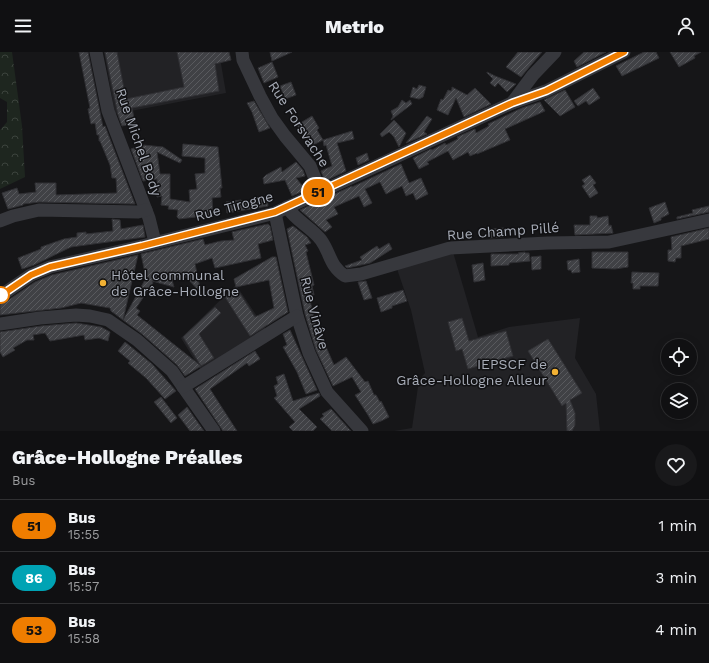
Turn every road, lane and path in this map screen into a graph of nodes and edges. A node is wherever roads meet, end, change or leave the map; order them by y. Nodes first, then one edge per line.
1 (96, 52) edge
2 (242, 52) edge
3 (555, 52) edge
4 (624, 52) edge
5 (512, 103) junction
6 (320, 191) junction
7 (288, 207) junction
8 (146, 210) junction
9 (275, 212) junction
10 (709, 220) edge
11 (0, 221) edge
12 (155, 242) junction
13 (0, 296) edge
14 (297, 316) junction
15 (0, 324) edge
16 (183, 387) junction
17 (214, 431) edge
18 (362, 431) edge

1 - 8 street, Rue Michel Body
2 - 6 street, Rue Forsvache
3 - 5 street
4 - 5 street, Rue Tirogne
5 - 6 street, Rue Tirogne
6 - 7 street, Rue Tirogne
7 - 9 street, Rue Tirogne
7 - 10 street, Rue Champ Pillé
8 - 11 street
8 - 12 street, Rue Michel Body
9 - 12 street, Rue Tirogne
9 - 14 street, Rue Vinâve
12 - 13 street, Rue Tirogne
14 - 16 street
14 - 18 street, Rue Vinâve
15 - 16 street
16 - 17 street

